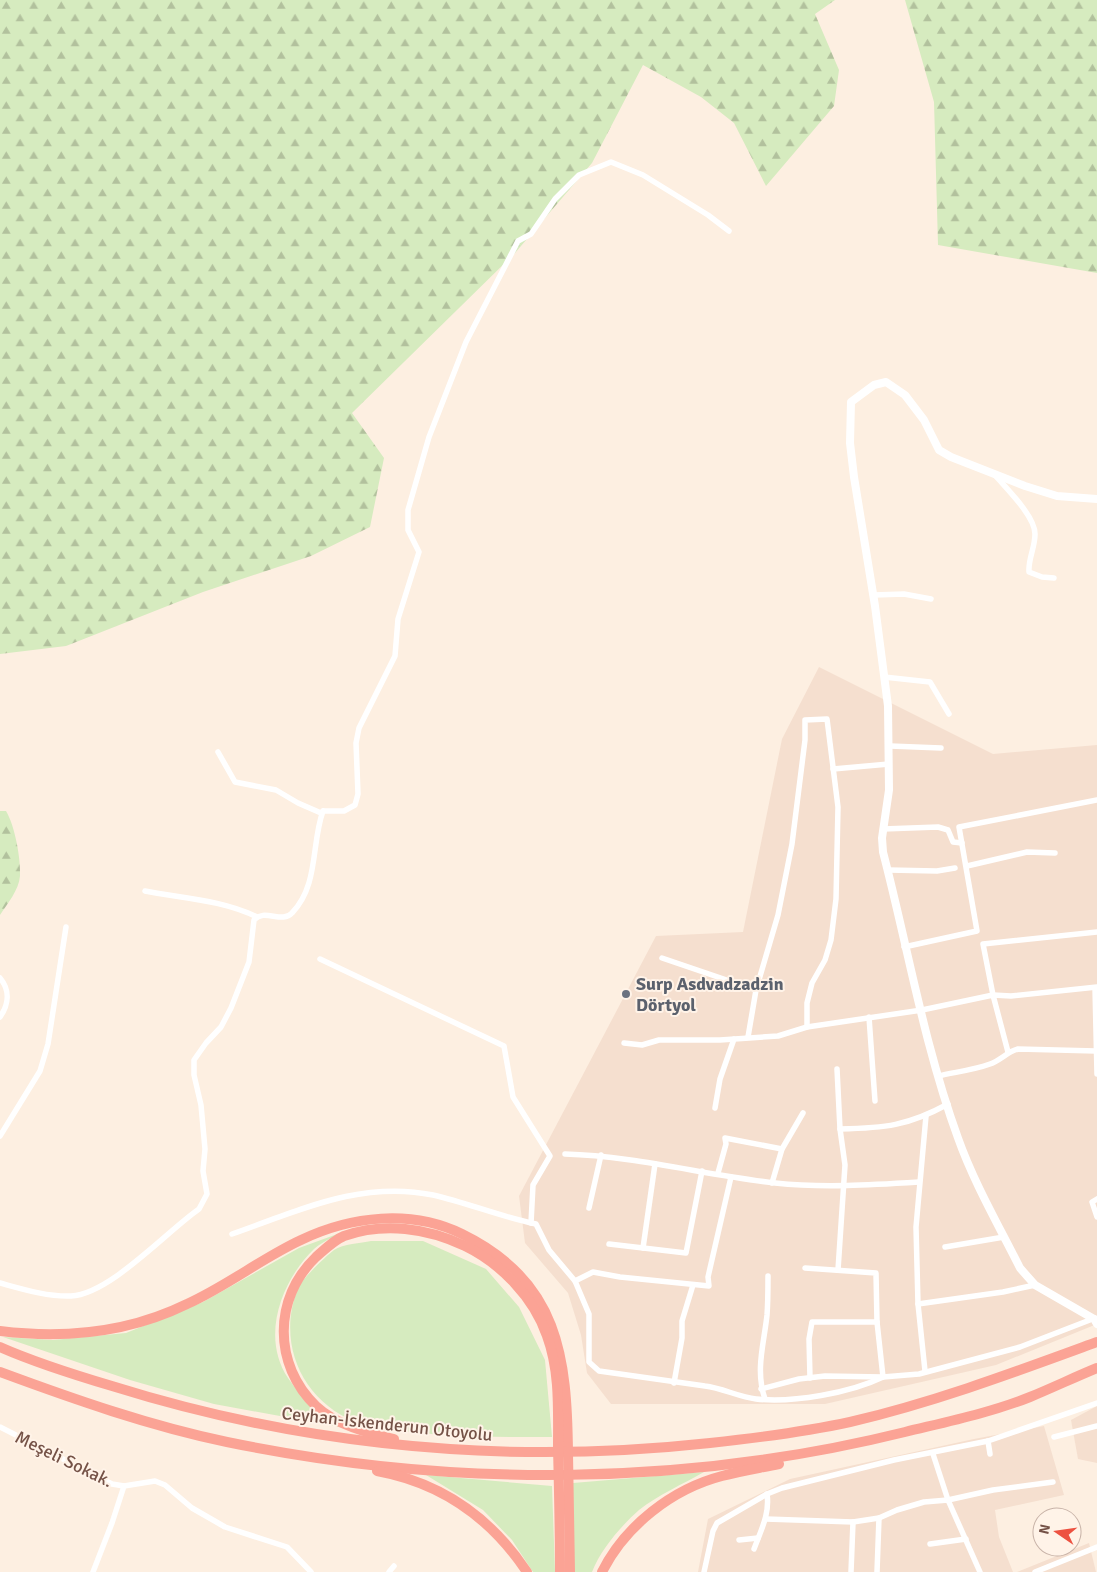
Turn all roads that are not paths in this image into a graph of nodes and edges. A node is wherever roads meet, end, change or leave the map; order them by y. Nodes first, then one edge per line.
1 (729, 231) dead end
2 (994, 474) junction
3 (1097, 499) edge
4 (1054, 578) dead end
5 (874, 595) junction
6 (931, 599) dead end
7 (884, 677) junction
8 (949, 714) dead end
9 (890, 746) junction
10 (941, 748) dead end
11 (218, 752) dead end
12 (889, 764) junction
13 (833, 769) junction
14 (1097, 800) edge
15 (323, 811) junction
16 (883, 829) junction
17 (962, 843) junction
18 (1055, 853) dead end
19 (967, 866) junction
20 (955, 868) dead end
21 (888, 870) junction
22 (144, 891) dead end
23 (257, 917) junction
24 (66, 927) dead end
25 (1097, 932) edge
26 (904, 948) junction
27 (662, 958) dead end
28 (320, 959) dead end
29 (0, 978) edge
30 (1096, 988) edge
31 (756, 990) junction
32 (993, 995) junction
33 (922, 1010) junction
34 (0, 1017) edge
35 (869, 1017) junction
36 (807, 1027) junction
37 (1096, 1027) edge
38 (748, 1037) junction
39 (734, 1039) junction
40 (624, 1043) dead end
41 (1096, 1051) junction
42 (1008, 1052) junction
43 (837, 1069) dead end
44 (1096, 1070) edge
45 (938, 1076) junction
46 (875, 1101) dead end
47 (948, 1104) junction
48 (715, 1108) dead end
49 (803, 1113) dead end
50 (926, 1116) junction
51 (840, 1128) junction
52 (0, 1136) edge
53 (782, 1149) junction
54 (565, 1154) dead end
55 (601, 1155) junction
56 (655, 1164) junction
57 (702, 1171) junction
58 (718, 1173) junction
59 (731, 1177) junction
60 (919, 1182) junction
61 (772, 1183) junction
62 (844, 1185) junction
63 (1097, 1199) edge
64 (589, 1208) dead end
65 (1097, 1217) edge
66 (531, 1223) junction
67 (232, 1234) dead end
68 (1004, 1237) junction
69 (610, 1244) dead end
70 (945, 1247) dead end
71 (643, 1248) junction
72 (805, 1268) dead end
73 (838, 1270) junction
74 (768, 1276) dead end
75 (575, 1281) junction
76 (0, 1283) edge
77 (693, 1285) junction
78 (1035, 1285) junction
79 (918, 1304) junction
80 (1096, 1320) edge
81 (877, 1322) junction
82 (0, 1331) edge
83 (1097, 1342) edge
84 (0, 1347) edge
85 (1097, 1368) edge
86 (0, 1372) edge
87 (925, 1372) junction
88 (883, 1377) junction
89 (810, 1378) junction
90 (674, 1383) junction
91 (761, 1389) junction
92 (765, 1399) junction
93 (1097, 1403) edge
94 (933, 1425) junction
95 (1097, 1426) edge
96 (0, 1427) edge
97 (1054, 1437) dead end
98 (224, 1441) junction
99 (988, 1442) junction
100 (504, 1453) junction
101 (934, 1454) junction
102 (990, 1454) dead end
103 (1053, 1482) dead end
104 (124, 1486) junction
105 (766, 1494) junction
106 (948, 1500) junction
107 (880, 1518) junction
108 (766, 1519) junction
109 (853, 1522) junction
110 (758, 1538) junction
111 (966, 1539) junction
112 (739, 1540) dead end
113 (930, 1544) dead end
114 (1097, 1547) edge
115 (754, 1549) dead end
116 (93, 1572) edge
117 (311, 1572) edge
118 (527, 1572) edge
119 (560, 1572) edge
120 (570, 1572) edge
121 (602, 1572) edge
122 (704, 1572) edge
123 (851, 1572) edge
124 (877, 1572) edge
125 (980, 1572) edge
126 (1035, 1572) edge

1 - 15 street
2 - 3 street
2 - 4 street
2 - 5 street
5 - 6 street
5 - 7 street
7 - 8 street
7 - 9 street
9 - 10 street
9 - 12 street
11 - 15 street
12 - 13 street
12 - 16 street
13 - 31 street
13 - 36 street
14 - 17 street
15 - 23 street
16 - 17 street
16 - 21 street
17 - 19 street
18 - 19 street
19 - 26 street
20 - 21 street
21 - 26 street
22 - 23 street
23 - 76 street
24 - 52 street
25 - 32 street
26 - 33 street
27 - 31 street
28 - 66 street
29 - 34 street
30 - 32 street
30 - 37 street
31 - 38 street
32 - 33 street
32 - 42 street
33 - 35 street
33 - 45 street
35 - 36 street
35 - 46 street
36 - 38 street
37 - 41 street
38 - 39 street
39 - 40 street
39 - 48 street
41 - 42 street
41 - 44 street
42 - 45 street
43 - 51 street
45 - 47 street
47 - 50 street
47 - 68 street
49 - 53 street
50 - 51 street
50 - 60 street
51 - 62 street
53 - 58 street
53 - 61 street
54 - 55 street
55 - 56 street
55 - 64 street
56 - 57 street
56 - 71 street
57 - 58 street
57 - 71 street
58 - 59 street
59 - 61 street
59 - 77 street
60 - 62 street
60 - 79 street
61 - 62 street
62 - 73 street
63 - 65 street
66 - 67 street
66 - 75 street
68 - 70 street
68 - 78 street
69 - 71 street
72 - 73 street
73 - 81 street
74 - 91 street
75 - 77 street
75 - 90 street
77 - 90 street
78 - 79 street
78 - 80 street
79 - 87 street
80 - 87 street
81 - 88 street
81 - 89 street
82 - 120 highway
83 - 100 highway, Ceyhan-İskenderun Otoyolu
84 - 100 highway, Ceyhan-İskenderun Otoyolu
85 - 94 highway
86 - 98 highway
87 - 88 street
88 - 89 street
88 - 92 street
89 - 91 street
90 - 92 street
91 - 92 street
93 - 99 street
94 - 98 highway
94 - 121 highway
95 - 97 street
96 - 104 street, Meşeli Sokak.
98 - 118 highway
99 - 101 street
99 - 102 street
100 - 119 highway
101 - 105 street
101 - 106 street
103 - 106 street
104 - 116 street
104 - 117 street, Meşeli Sokak.
105 - 108 street
105 - 122 street
106 - 107 street
106 - 111 street
107 - 109 street
107 - 124 street
108 - 109 street
108 - 110 street
109 - 123 street
110 - 112 street
110 - 115 street
111 - 113 street
111 - 125 street
114 - 126 street

